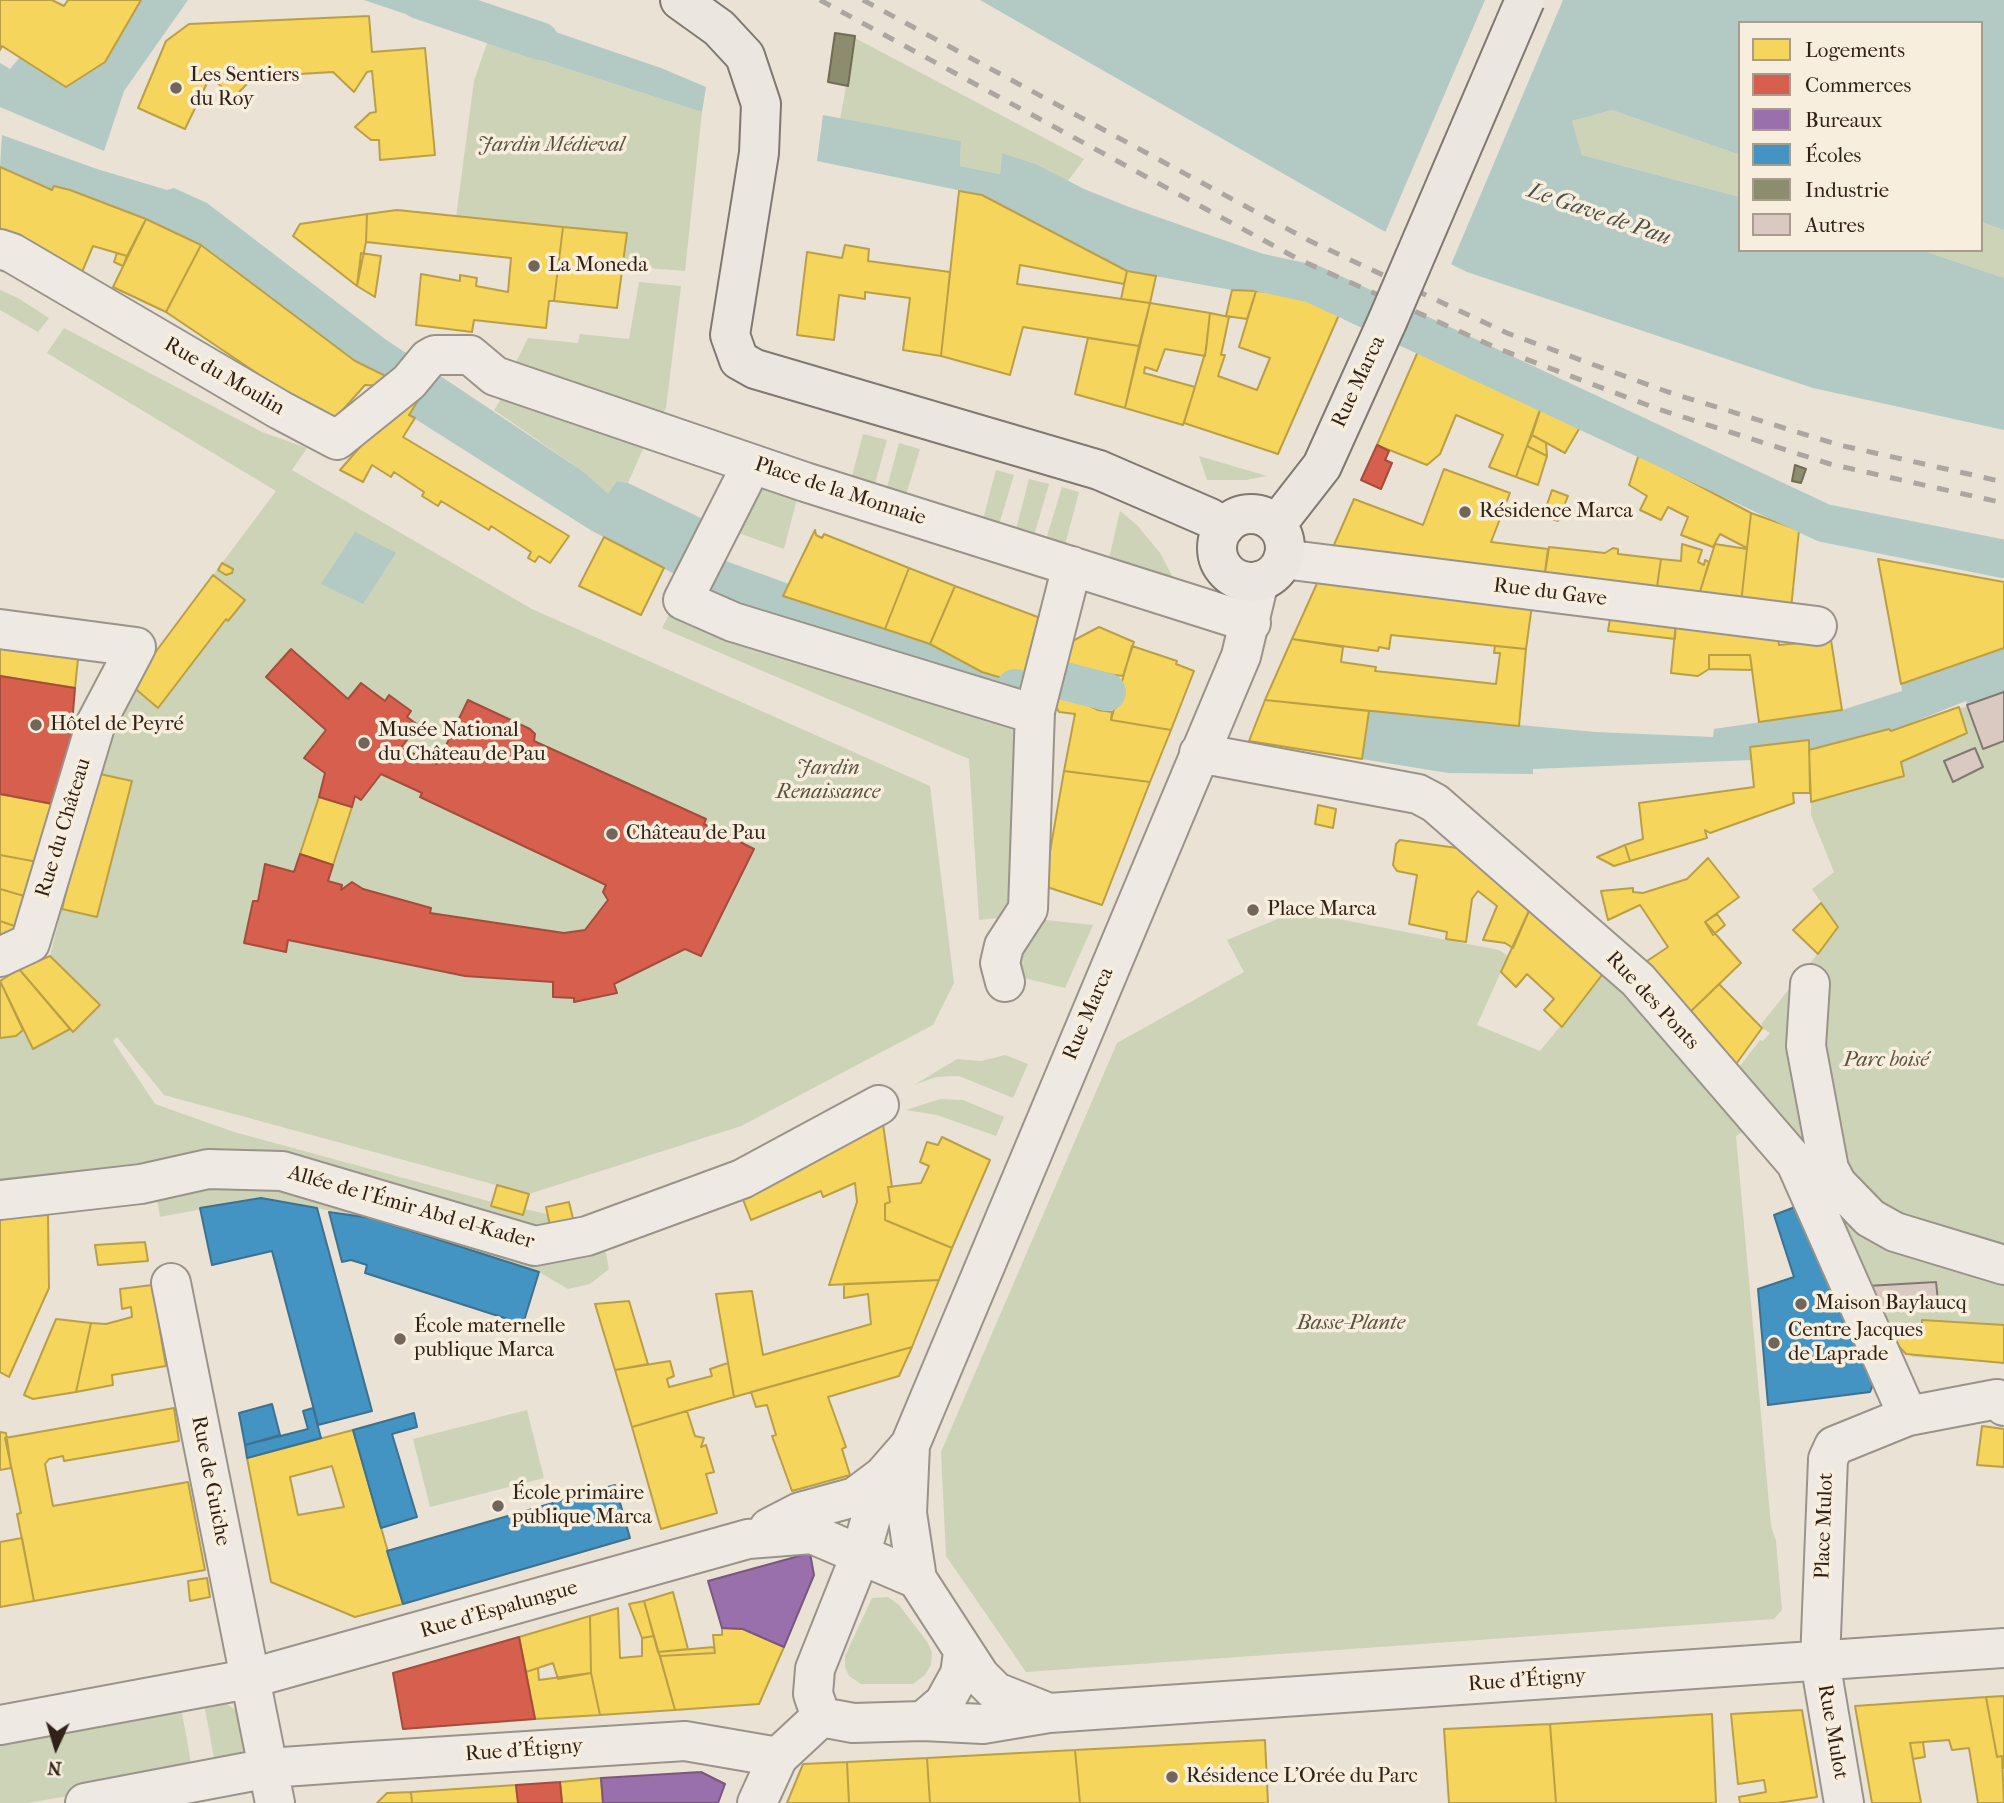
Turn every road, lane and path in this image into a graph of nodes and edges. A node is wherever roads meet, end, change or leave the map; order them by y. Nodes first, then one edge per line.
1 (681, 0) edge
2 (1525, 0) edge
3 (0, 249) edge
4 (434, 364) joint
5 (752, 464) junction
6 (1224, 528) junction
7 (1273, 555) junction
8 (1072, 566) junction
9 (1251, 624) junction
10 (1816, 626) dead end
11 (0, 629) edge
12 (1034, 713) junction
13 (1199, 753) junction
14 (0, 957) edge
15 (1005, 982) dead end
16 (1810, 984) dead end
17 (879, 1105) dead end
18 (0, 1200) edge
19 (2004, 1265) edge
20 (171, 1283) dead end
21 (2004, 1406) edge
22 (1908, 1416) junction
23 (910, 1445) junction
24 (883, 1476) junction
25 (748, 1539) junction
26 (860, 1556) junction
27 (917, 1579) junction
28 (2004, 1648) edge
29 (963, 1653) junction
30 (1820, 1661) junction
31 (248, 1679) junction
32 (1049, 1713) junction
33 (821, 1717) junction
34 (923, 1721) junction
35 (0, 1725) edge
36 (778, 1757) junction
37 (272, 1786) edge
38 (85, 1803) edge
39 (757, 1803) edge
40 (1844, 1803) edge

1 - 6 main road
2 - 7 main road, Rue Marca, bridge
3 - 4 street, Rue du Moulin
4 - 5 street, Place de la Monnaie
5 - 8 street, Place de la Monnaie
5 - 12 street
6 - 7 main road
6 - 7 main road
7 - 9 street, Rue Marca
7 - 10 street, Rue du Gave
8 - 9 street, Place de la Monnaie
8 - 12 street
9 - 13 street, Rue Marca
11 - 14 street, Rue du Château
12 - 15 street
13 - 22 street, Rue des Ponts
13 - 23 street, Rue Marca
16 - 19 street
17 - 18 street, Allée de l'Émir Abd el-Kader
20 - 31 street, Rue de Guiche
21 - 22 street, Place Mulot
22 - 30 street, Place Mulot
23 - 24 street, Rue Marca
23 - 27 street, Rue Marca
24 - 25 street, Rue d'Espalungue
24 - 26 street, Rue Marca
25 - 26 street, Rue d'Espalungue
25 - 31 street, Rue d'Espalungue
26 - 27 street
26 - 33 street
27 - 29 street
28 - 30 street, Rue d'Étigny
29 - 32 street, Rue d'Étigny
29 - 34 street
30 - 32 street, Rue d'Étigny
30 - 40 street, Rue Mulot
31 - 35 street, Rue d'Espalungue
31 - 37 street, Rue de Guiche
32 - 34 street, Rue d'Étigny
33 - 34 street
33 - 36 street
36 - 37 street, Rue d'Étigny
36 - 39 street
37 - 38 street, Rue d'Étigny

